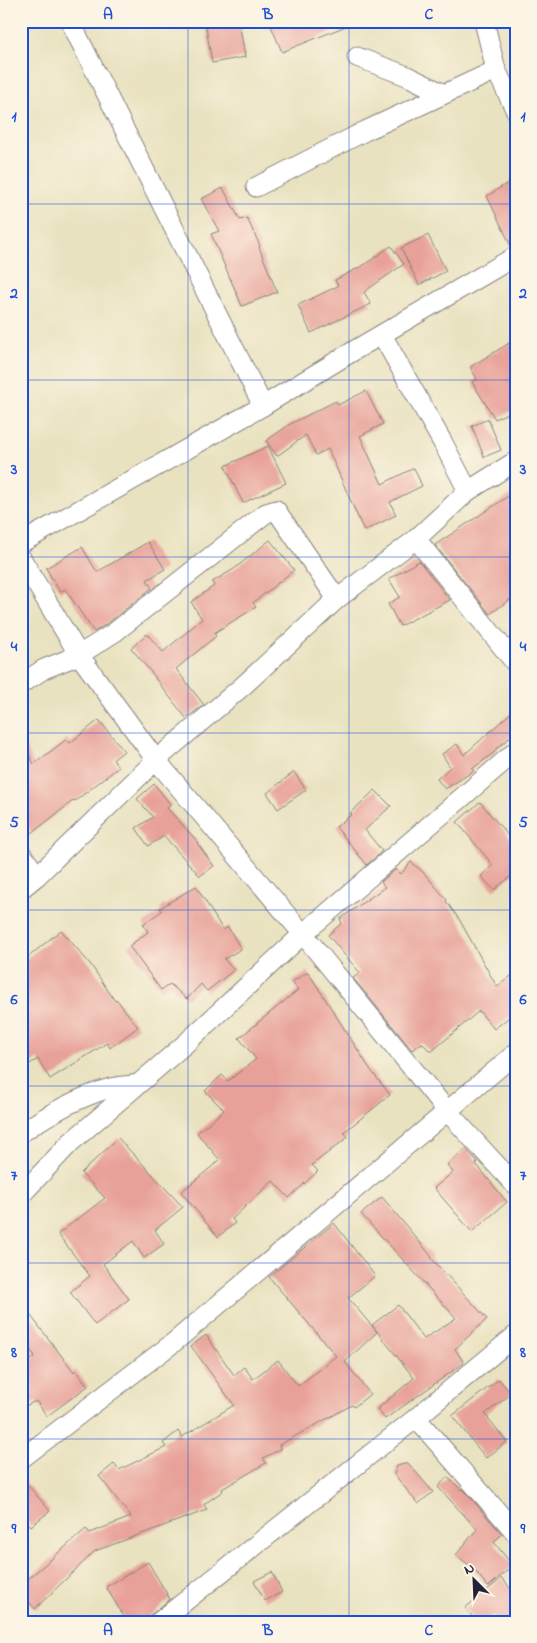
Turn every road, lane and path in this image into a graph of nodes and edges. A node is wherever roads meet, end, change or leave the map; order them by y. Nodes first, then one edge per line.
1 (70, 21) edge
2 (484, 21) edge
3 (357, 57) dead end
4 (496, 70) junction
5 (444, 94) junction
6 (516, 112) edge
7 (256, 187) dead end
8 (516, 256) edge
9 (382, 335) junction
10 (263, 406) junction
11 (516, 461) edge
12 (468, 491) junction
13 (416, 539) junction
14 (21, 543) edge
15 (21, 558) edge
16 (337, 599) junction
17 (79, 654) junction
18 (516, 664) edge
19 (21, 684) edge
20 (516, 751) edge
21 (156, 760) junction
22 (21, 853) edge
23 (37, 876) junction
24 (21, 889) edge
25 (303, 934) junction
26 (516, 1054) edge
27 (138, 1084) junction
28 (448, 1112) junction
29 (21, 1133) edge
30 (516, 1186) edge
31 (21, 1195) edge
32 (516, 1335) edge
33 (416, 1418) junction
34 (21, 1459) edge
35 (516, 1534) edge
36 (159, 1622) edge

1 - 10 street
2 - 4 street
3 - 5 street
4 - 5 street
4 - 6 street
5 - 7 street
8 - 9 street
9 - 10 street
9 - 12 street
10 - 14 street
11 - 12 street
12 - 13 street
13 - 16 street
13 - 18 street
15 - 17 street
16 - 17 street
16 - 21 street
17 - 19 street
17 - 21 street
20 - 25 street
21 - 23 street
21 - 25 street
22 - 23 street
23 - 24 street
25 - 27 street
25 - 28 street
26 - 28 street
27 - 29 street
27 - 31 street
28 - 30 street
28 - 34 street
32 - 33 street
33 - 35 street
33 - 36 street

